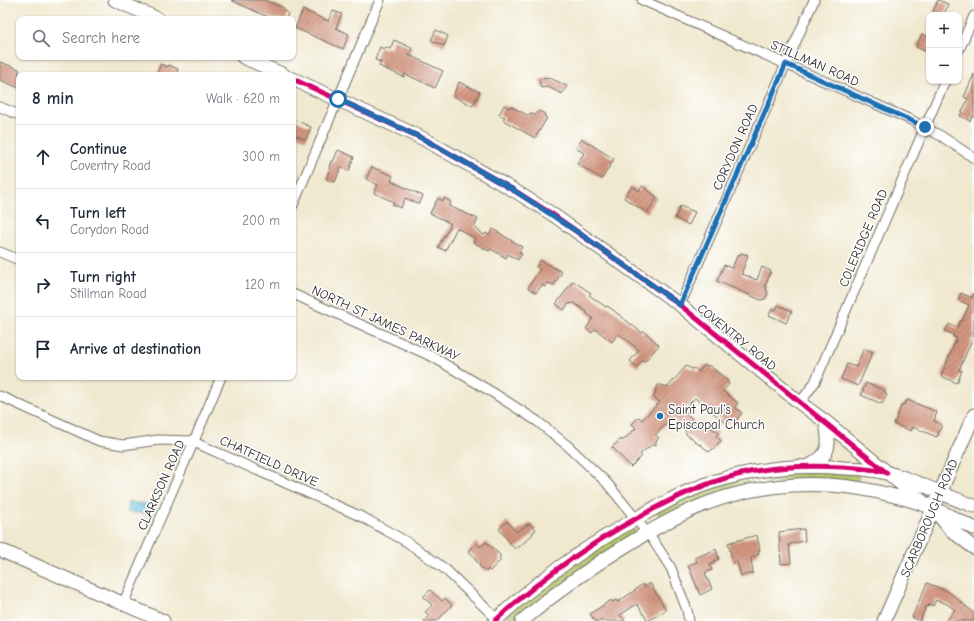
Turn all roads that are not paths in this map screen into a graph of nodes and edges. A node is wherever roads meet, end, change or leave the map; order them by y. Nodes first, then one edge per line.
1 (115, 0) edge
2 (380, 0) edge
3 (642, 0) edge
4 (814, 0) edge
5 (151, 16) edge
6 (974, 16) edge
7 (960, 48) edge
8 (250, 60) edge
9 (786, 64) junction
10 (277, 72) edge
11 (296, 80) edge
12 (944, 84) edge
13 (338, 99) junction
14 (0, 107) edge
15 (16, 114) edge
16 (925, 127) junction
17 (974, 158) edge
18 (296, 198) edge
19 (0, 252) edge
20 (16, 259) edge
21 (296, 295) edge
22 (680, 305) junction
23 (220, 380) edge
24 (0, 396) edge
25 (800, 403) junction
26 (974, 414) edge
27 (826, 422) junction
28 (194, 441) junction
29 (863, 453) junction
30 (809, 466) junction
31 (869, 469) junction
32 (756, 471) junction
33 (887, 473) junction
34 (759, 489) junction
35 (865, 489) junction
36 (940, 493) junction
37 (974, 506) edge
38 (933, 508) junction
39 (636, 518) junction
40 (974, 521) edge
41 (974, 528) edge
42 (648, 532) junction
43 (974, 548) edge
44 (0, 550) edge
45 (123, 604) junction
46 (497, 620) edge
47 (163, 621) edge
48 (522, 621) edge
49 (689, 621) edge
50 (884, 621) edge

1 - 5 main road
2 - 13 street
3 - 9 street, STILLMAN ROAD
4 - 9 street, CORYDON ROAD
6 - 7 street
8 - 10 main road
9 - 16 street, STILLMAN ROAD
9 - 22 street, CORYDON ROAD
11 - 13 main road, COVENTRY ROAD
12 - 16 street, COLERIDGE ROAD
13 - 18 street
13 - 22 main road, COVENTRY ROAD
14 - 15 street
16 - 17 street, STILLMAN ROAD
16 - 25 street, COLERIDGE ROAD
19 - 20 street
21 - 39 street, NORTH ST JAMES PARKWAY
22 - 25 main road, COVENTRY ROAD
23 - 28 street, CLARKSON ROAD
24 - 28 street, CHATFIELD DRIVE
25 - 27 main road, COVENTRY ROAD
26 - 36 main road, SCARBOROUGH ROAD
27 - 29 main road, COVENTRY ROAD
27 - 30 main road
28 - 45 street, CLARKSON ROAD
28 - 46 street, CHATFIELD DRIVE
29 - 31 main road
29 - 33 main road, COVENTRY ROAD
30 - 31 main road
30 - 32 main road
31 - 33 main road
31 - 35 main road
32 - 34 main road
32 - 39 main road
33 - 36 main road
33 - 38 main road, COVENTRY ROAD
34 - 35 main road
34 - 42 main road
35 - 38 main road
36 - 37 main road
36 - 38 main road, SCARBOROUGH ROAD
36 - 40 main road
38 - 41 main road
38 - 43 main road, COVENTRY ROAD
38 - 50 main road, SCARBOROUGH ROAD
39 - 42 street, NORTH ST JAMES PARKWAY
39 - 46 main road
42 - 48 main road
42 - 49 street, NORTH ST JAMES PARKWAY
44 - 45 main road
45 - 47 main road

